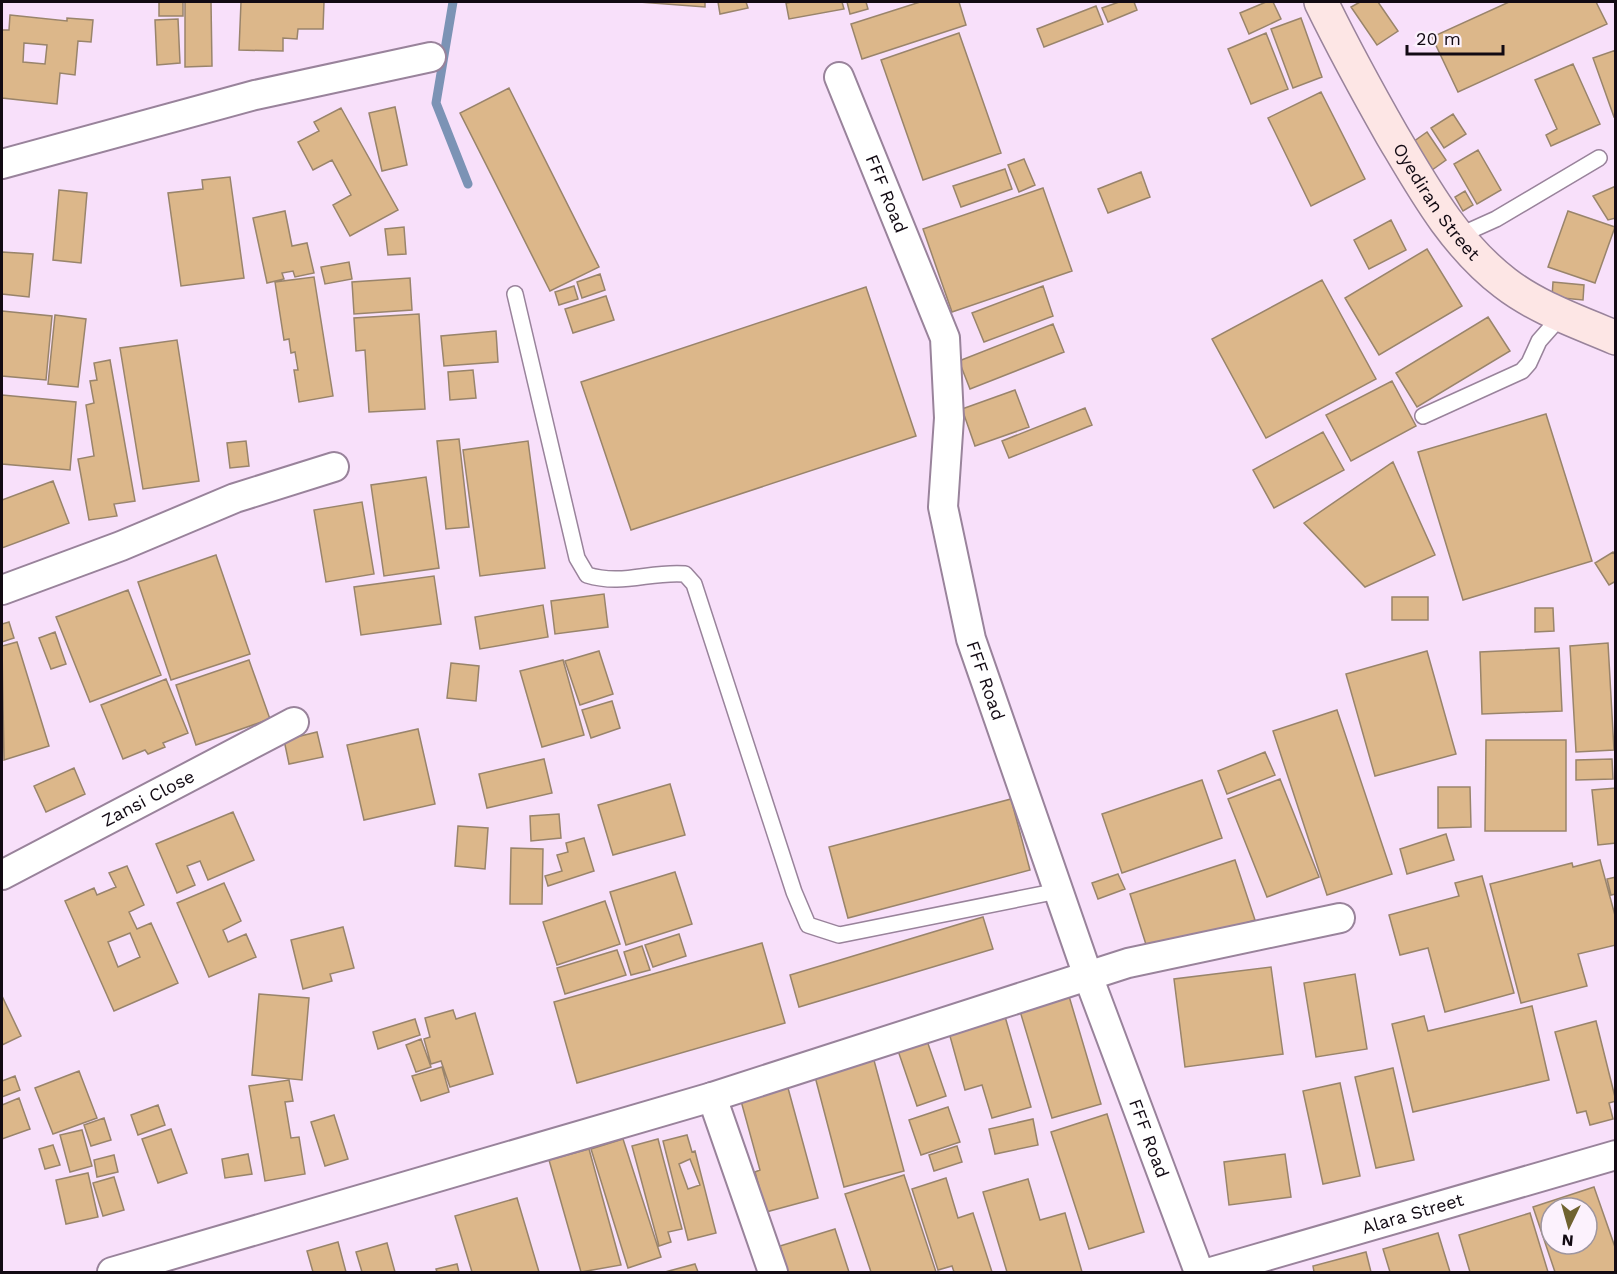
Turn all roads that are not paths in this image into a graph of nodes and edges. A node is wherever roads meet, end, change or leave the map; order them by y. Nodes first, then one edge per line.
1 (1321, 2) edge
2 (431, 57) dead end
3 (839, 77) dead end
4 (1599, 158) dead end
5 (2, 164) edge
6 (1456, 237) junction
7 (515, 294) dead end
8 (1562, 315) junction
9 (1616, 338) edge
10 (1423, 416) dead end
11 (334, 467) dead end
12 (2, 590) edge
13 (294, 722) dead end
14 (2, 875) edge
15 (1058, 891) junction
16 (1340, 918) dead end
17 (1088, 976) junction
18 (712, 1097) junction
19 (1616, 1155) edge
20 (112, 1272) edge
21 (772, 1272) edge
22 (1199, 1272) edge
23 (1211, 1272) edge

1 - 6 street, Oyediran Street
2 - 5 street
3 - 15 street, FFF Road
4 - 6 lane
6 - 8 street, Oyediran Street
7 - 15 lane
8 - 9 street, Oyediran Street
8 - 10 lane
11 - 12 street
13 - 14 street, Zansi Close
15 - 17 street, FFF Road
16 - 17 street
17 - 18 street
17 - 22 street, FFF Road
18 - 20 street
18 - 21 street
19 - 23 street, Alara Street

